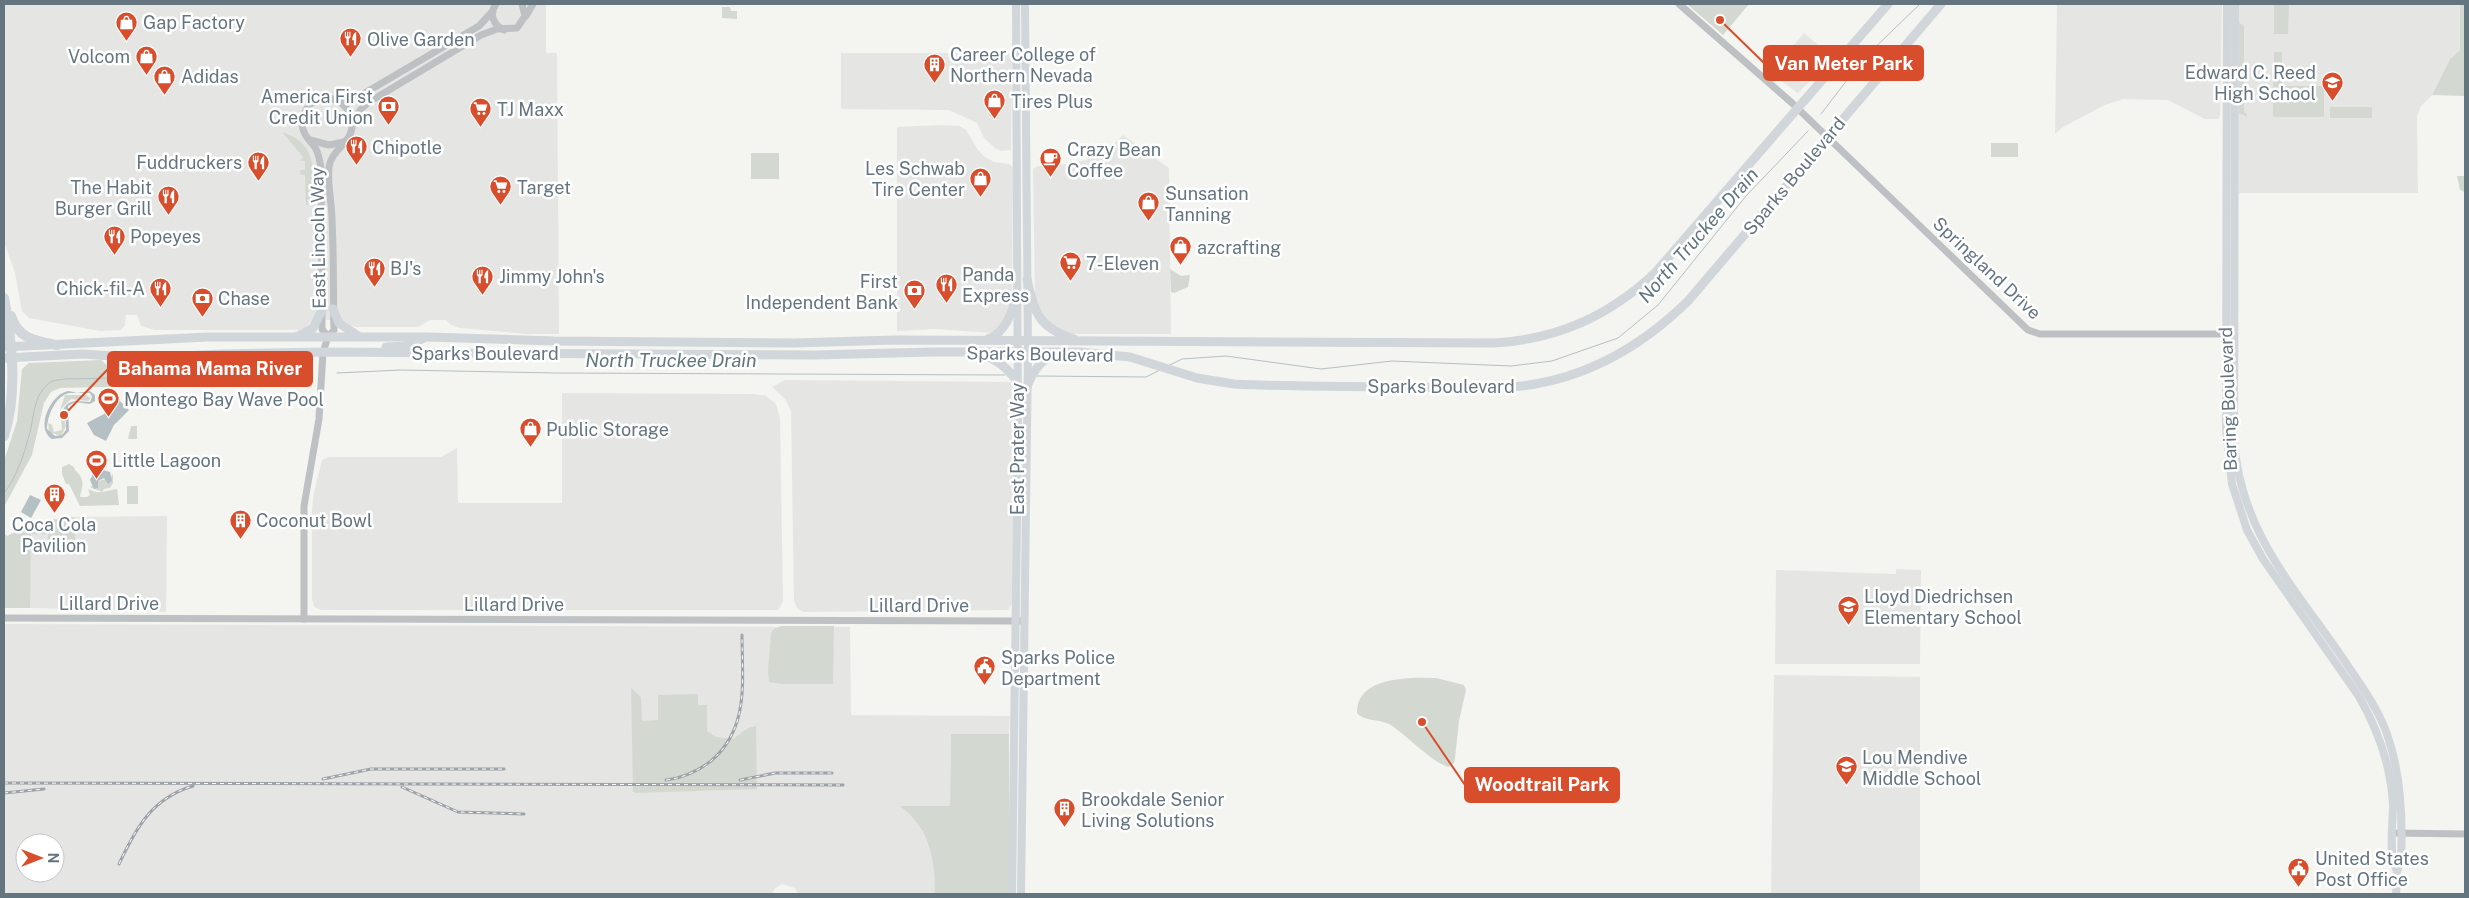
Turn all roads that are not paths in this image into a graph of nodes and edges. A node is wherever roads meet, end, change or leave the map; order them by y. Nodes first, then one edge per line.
1 (496, 4) edge
2 (522, 4) edge
3 (533, 4) edge
4 (1016, 4) edge
5 (1025, 4) edge
6 (1679, 4) edge
7 (1888, 4) edge
8 (1941, 4) edge
9 (2226, 4) edge
10 (2235, 4) edge
11 (492, 12) junction
12 (525, 16) junction
13 (504, 30) junction
14 (338, 101) junction
15 (1798, 107) junction
16 (352, 125) junction
17 (2226, 125) junction
18 (2235, 125) junction
19 (1827, 136) junction
20 (309, 140) junction
21 (344, 142) junction
22 (1027, 279) junction
23 (4, 293) edge
24 (1016, 295) junction
25 (4, 298) edge
26 (334, 309) junction
27 (322, 310) junction
28 (2230, 334) junction
29 (295, 337) junction
30 (328, 337) junction
31 (360, 337) junction
32 (427, 337) junction
33 (927, 340) junction
34 (979, 341) junction
35 (1016, 341) junction
36 (1027, 341) junction
37 (1081, 341) junction
38 (692, 342) junction
39 (57, 345) junction
40 (7, 352) edge
41 (323, 352) junction
42 (969, 352) junction
43 (1016, 352) junction
44 (1028, 352) junction
45 (1060, 352) junction
46 (565, 353) junction
47 (868, 353) junction
48 (1017, 381) junction
49 (1027, 387) junction
50 (4, 436) edge
51 (4, 618) edge
52 (304, 619) junction
53 (1015, 620) junction
54 (1025, 621) junction
55 (2393, 833) junction
56 (2401, 834) junction
57 (2465, 834) edge
58 (2397, 870) junction
59 (1012, 894) edge
60 (1021, 894) edge
61 (2396, 894) edge

1 - 11 street
2 - 12 street
3 - 12 street
4 - 24 main road, East Prater Way
5 - 22 main road, East Prater Way
6 - 15 street, Springland Drive
7 - 15 main road, Sparks Boulevard
8 - 19 main road, Sparks Boulevard
9 - 17 main road, Baring Boulevard
10 - 18 main road, Baring Boulevard
11 - 13 street
11 - 14 street
12 - 13 street
13 - 16 street
14 - 16 street
14 - 20 street
15 - 19 street, Springland Drive
15 - 37 main road, Sparks Boulevard
16 - 21 street
17 - 18 main road
17 - 28 main road, Baring Boulevard
18 - 28 main road, Baring Boulevard
19 - 28 street, Springland Drive
19 - 45 main road, Sparks Boulevard
20 - 21 street
20 - 27 street, East Lincoln Way
21 - 26 street, East Lincoln Way
22 - 36 main road, East Prater Way
22 - 37 main road
23 - 39 highway
24 - 34 main road
24 - 35 main road, East Prater Way
25 - 40 highway
26 - 30 street, East Lincoln Way
26 - 31 main road
27 - 29 main road
27 - 30 street, East Lincoln Way
28 - 55 main road, Baring Boulevard
28 - 56 main road, Baring Boulevard
29 - 30 main road, Sparks Boulevard
29 - 39 main road, Sparks Boulevard
30 - 31 main road, Sparks Boulevard
30 - 41 street, East Lincoln Way
31 - 32 main road, Sparks Boulevard
32 - 38 main road, Sparks Boulevard
32 - 41 main road
33 - 34 main road, Sparks Boulevard
33 - 38 main road, Sparks Boulevard
33 - 47 main road
34 - 35 main road, Sparks Boulevard
35 - 36 main road, Sparks Boulevard
35 - 43 main road, East Prater Way
36 - 37 main road, Sparks Boulevard
36 - 44 main road, East Prater Way
38 - 46 main road
39 - 40 main road, Sparks Boulevard
40 - 41 main road, Sparks Boulevard
40 - 50 highway
41 - 46 main road, Sparks Boulevard
41 - 52 street, East Lincoln Way
42 - 43 main road, Sparks Boulevard
42 - 47 main road, Sparks Boulevard
42 - 48 main road
43 - 44 main road, Sparks Boulevard
43 - 48 main road, East Prater Way
44 - 45 main road, Sparks Boulevard
44 - 49 main road, East Prater Way
45 - 49 main road
46 - 47 main road, Sparks Boulevard
48 - 53 main road, East Prater Way
49 - 54 main road, East Prater Way
51 - 52 street, Lillard Drive
52 - 53 street, Lillard Drive
53 - 54 street, Lillard Drive
53 - 59 main road, East Prater Way
54 - 60 main road, East Prater Way
55 - 56 street
55 - 58 main road, Baring Boulevard
56 - 57 street
56 - 58 main road, Baring Boulevard
58 - 61 main road, Baring Boulevard

